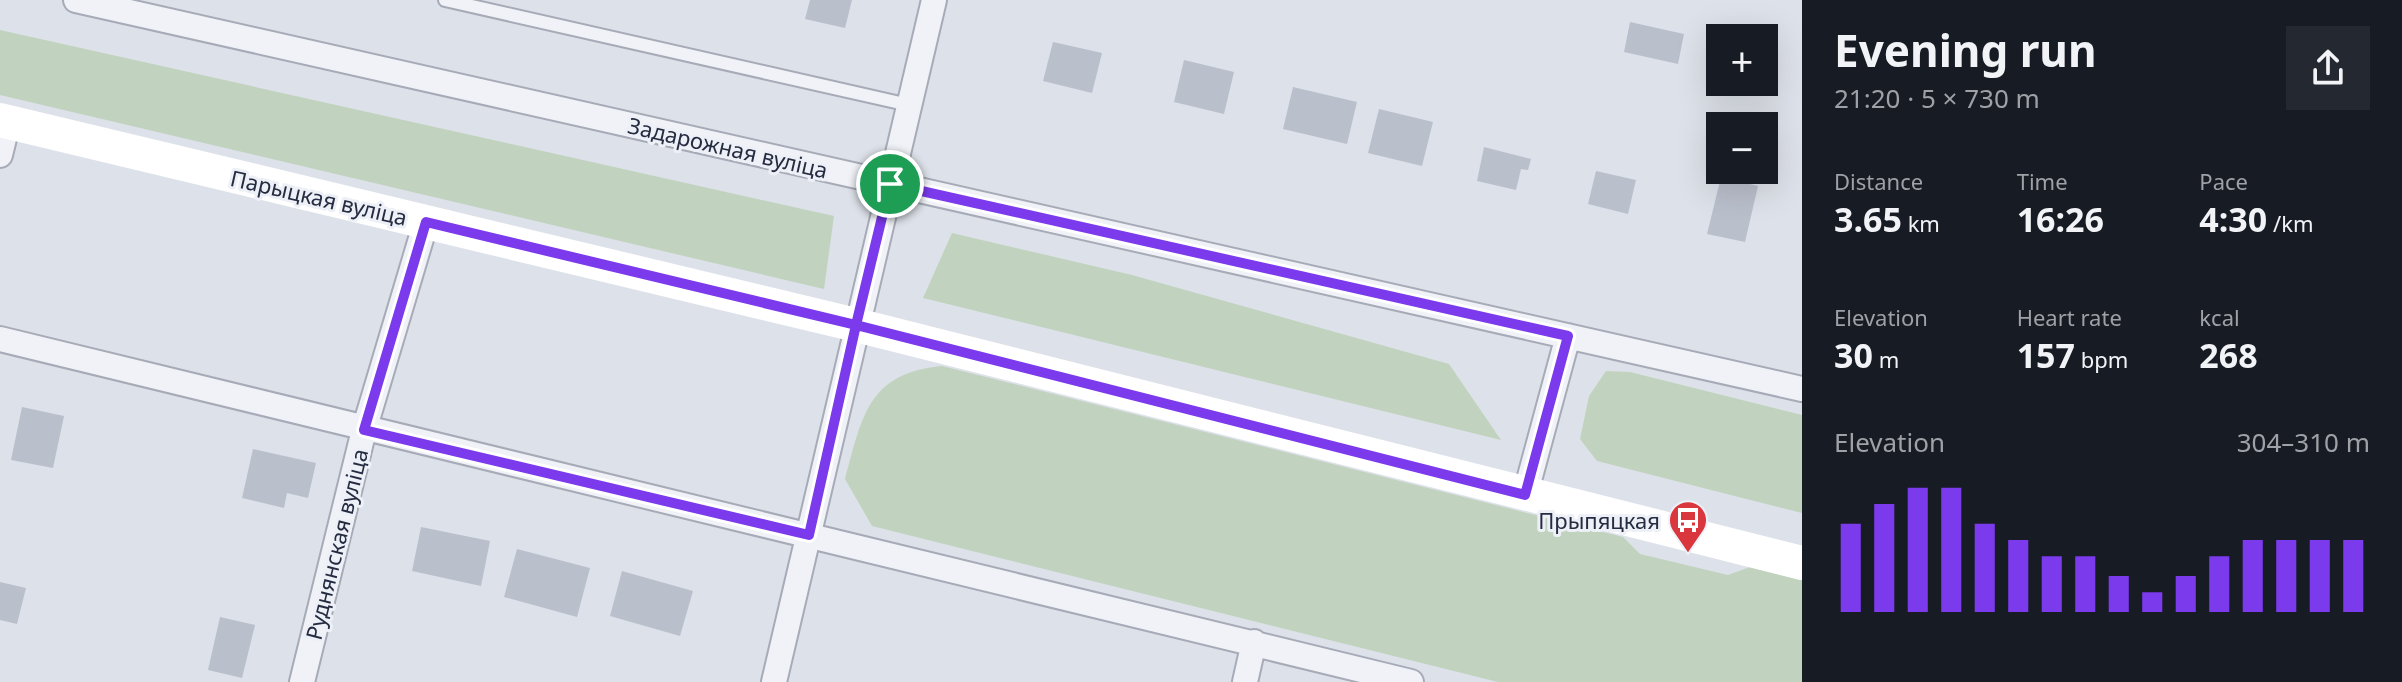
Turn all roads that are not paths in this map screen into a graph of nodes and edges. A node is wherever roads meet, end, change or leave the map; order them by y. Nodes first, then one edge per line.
1 (76, 0) edge
2 (445, 0) edge
3 (934, 0) edge
4 (909, 105) junction
5 (4, 121) edge
6 (0, 155) edge
7 (890, 184) junction
8 (426, 222) junction
9 (856, 325) junction
10 (1568, 336) junction
11 (0, 339) edge
12 (1802, 389) edge
13 (364, 430) junction
14 (1525, 495) junction
15 (809, 535) junction
16 (1802, 563) edge
17 (1254, 642) junction
18 (302, 682) edge
19 (774, 682) edge
20 (1245, 682) edge
21 (1411, 682) edge

1 - 7 street, Задарожная вуліца
2 - 4 lane
3 - 4 street
4 - 7 street
5 - 6 street
5 - 8 main road, Парыцкая вуліца
7 - 9 street
7 - 10 street, Задарожная вуліца
8 - 9 main road, Парыцкая вуліца
8 - 13 street, Руднянская вуліца
9 - 14 main road, Парыцкая вуліца
9 - 15 street
10 - 12 street, Задарожная вуліца
10 - 14 street
11 - 13 street
13 - 15 street
13 - 18 street, Руднянская вуліца
14 - 16 main road, Парыцкая вуліца
15 - 17 street
15 - 19 street
17 - 20 street
17 - 21 street

